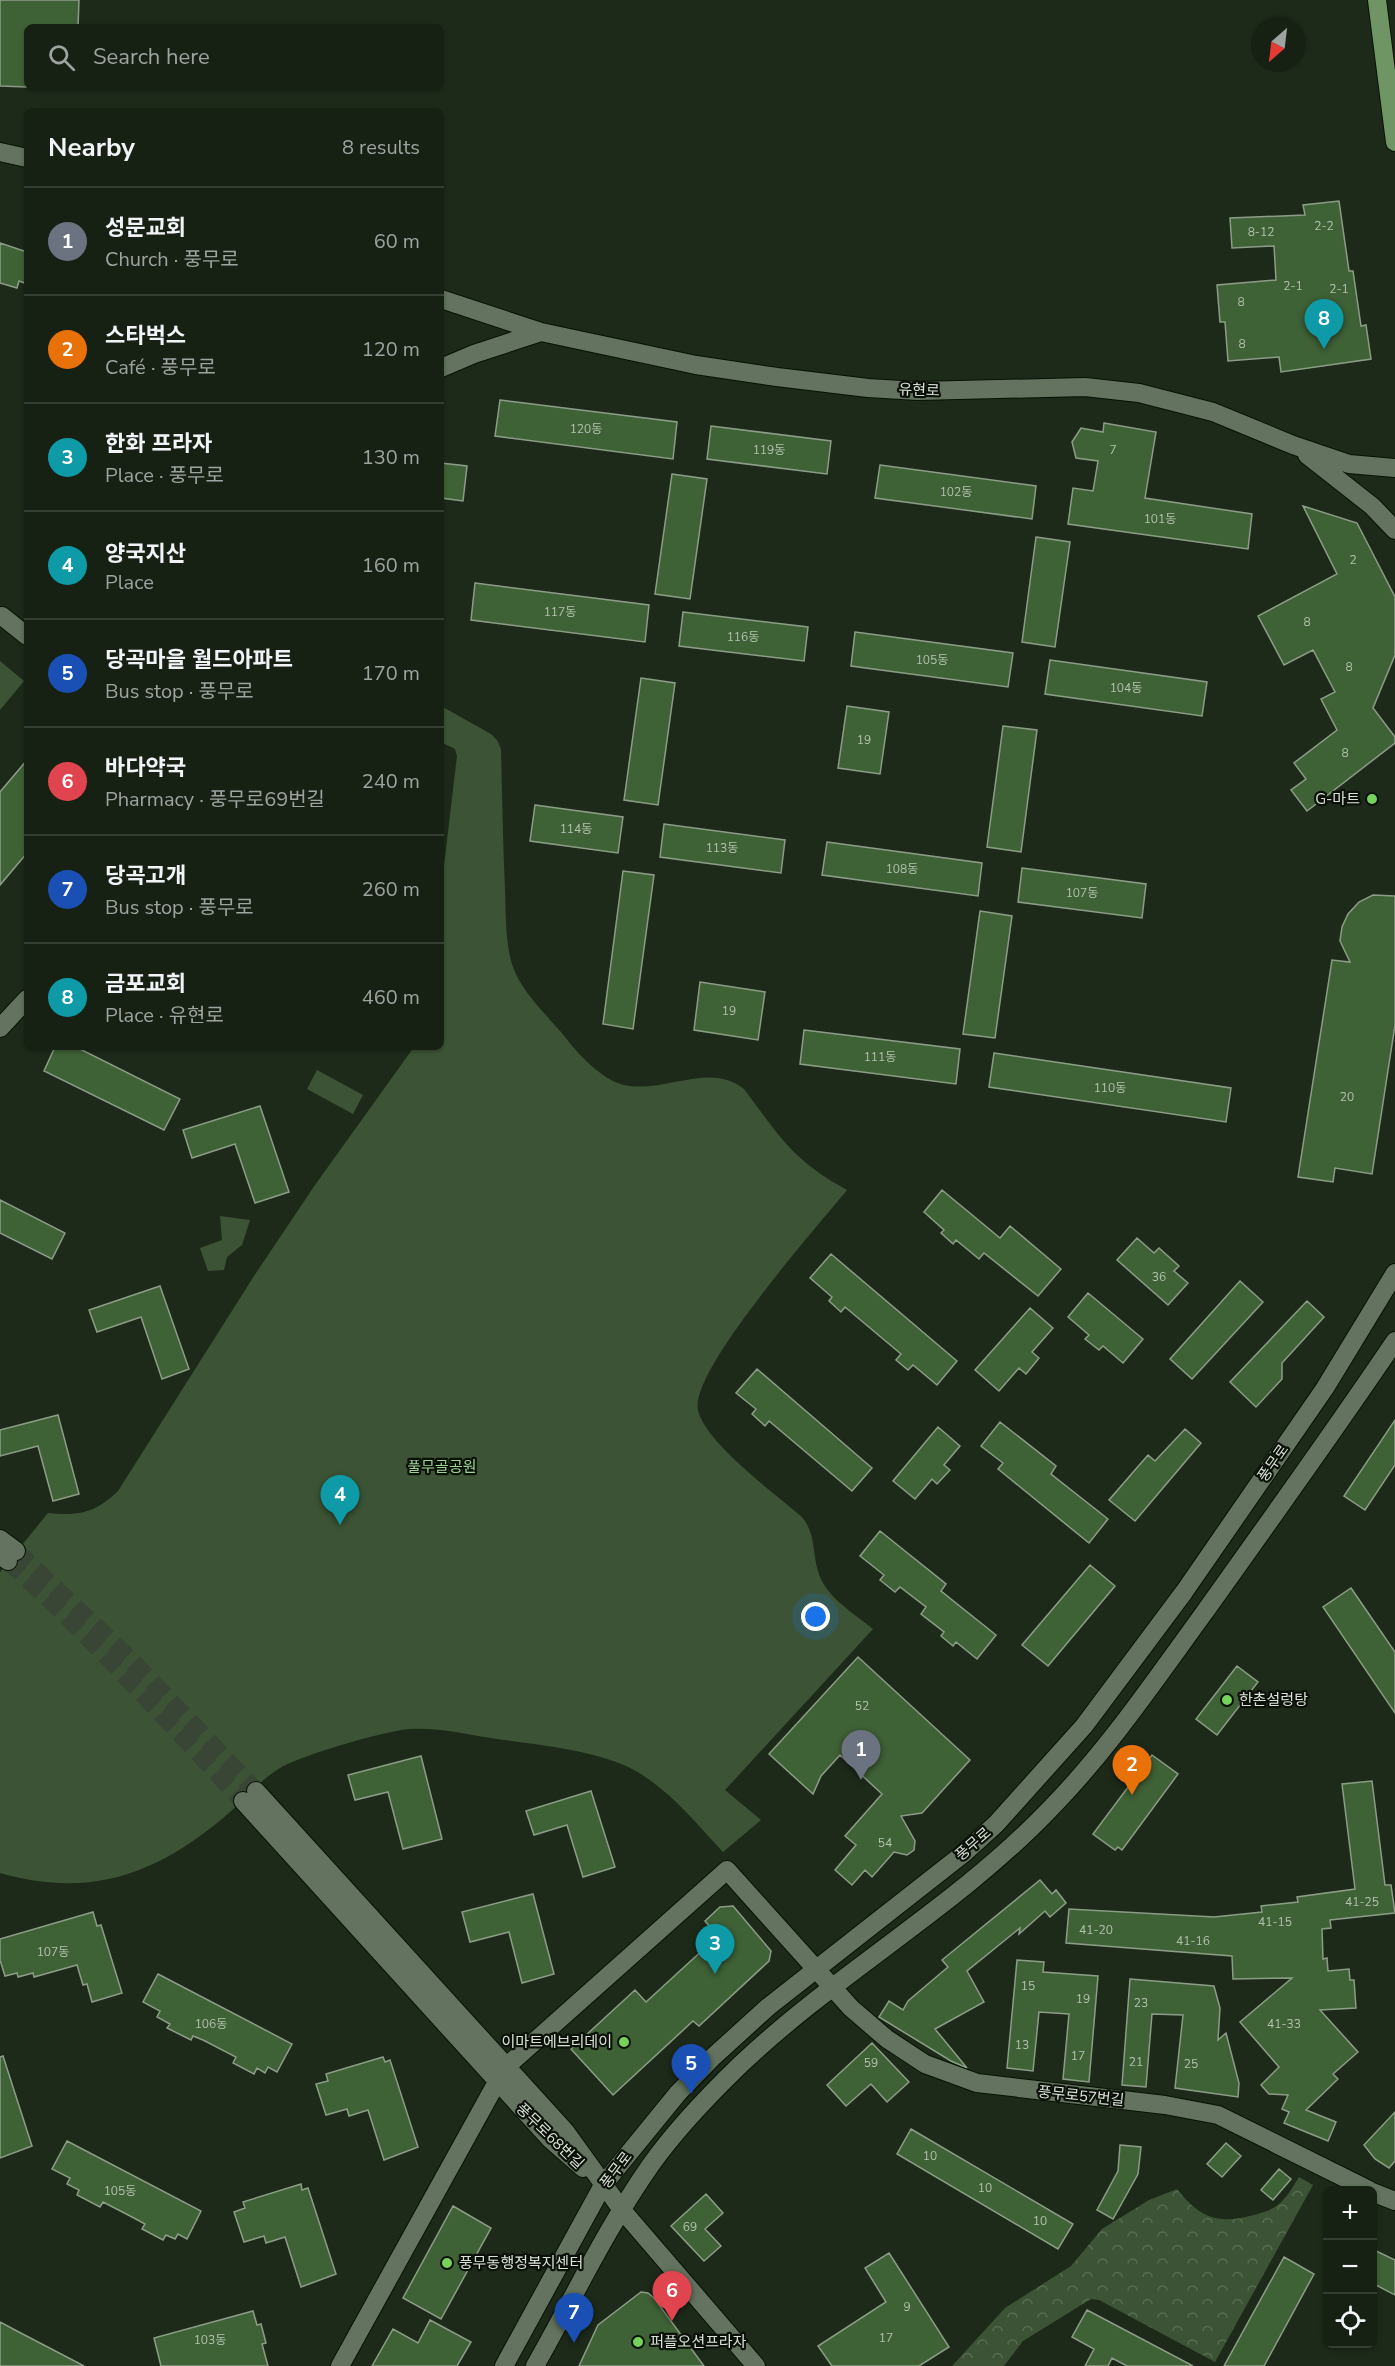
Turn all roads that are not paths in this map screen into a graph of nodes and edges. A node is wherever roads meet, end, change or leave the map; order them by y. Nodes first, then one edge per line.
1 (1377, 0) edge
2 (1395, 142) edge
3 (3, 154) edge
4 (24, 158) edge
5 (444, 299) edge
6 (542, 332) junction
7 (444, 367) edge
8 (1293, 446) junction
9 (1395, 468) edge
10 (1395, 530) edge
11 (2, 616) dead end
12 (24, 634) edge
13 (24, 1002) edge
14 (0, 1028) edge
15 (1395, 1272) edge
16 (1395, 1341) edge
17 (0, 1539) edge
18 (8, 1556) tunnel mouth
19 (250, 1796) tunnel mouth
20 (816, 1967) junction
21 (832, 1987) junction
22 (502, 2074) junction
23 (603, 2185) junction
24 (1361, 2186) edge
25 (1377, 2194) edge
26 (1395, 2201) edge
27 (622, 2210) junction
28 (340, 2366) edge
29 (504, 2366) edge
30 (535, 2366) edge
31 (756, 2366) edge

1 - 2 main road
3 - 4 street
5 - 6 street, 유현로
6 - 7 street
6 - 8 street, 유현로
8 - 9 street, 유현로
8 - 10 street
11 - 12 street
13 - 14 street
15 - 20 street, 풍무로
16 - 21 street, 풍무로
17 - 18 street
19 - 22 street, 풍무로68번길
20 - 21 street, 풍무로57번길
20 - 22 street, 풍무로57번길
20 - 23 street, 풍무로
21 - 24 street, 풍무로57번길
21 - 27 street, 풍무로
22 - 23 street, 풍무로68번길
22 - 28 street
23 - 27 street, 풍무로68번길
23 - 29 street, 풍무로
25 - 26 street, 풍무로57번길
27 - 30 street, 풍무로
27 - 31 street, 풍무로68번길

